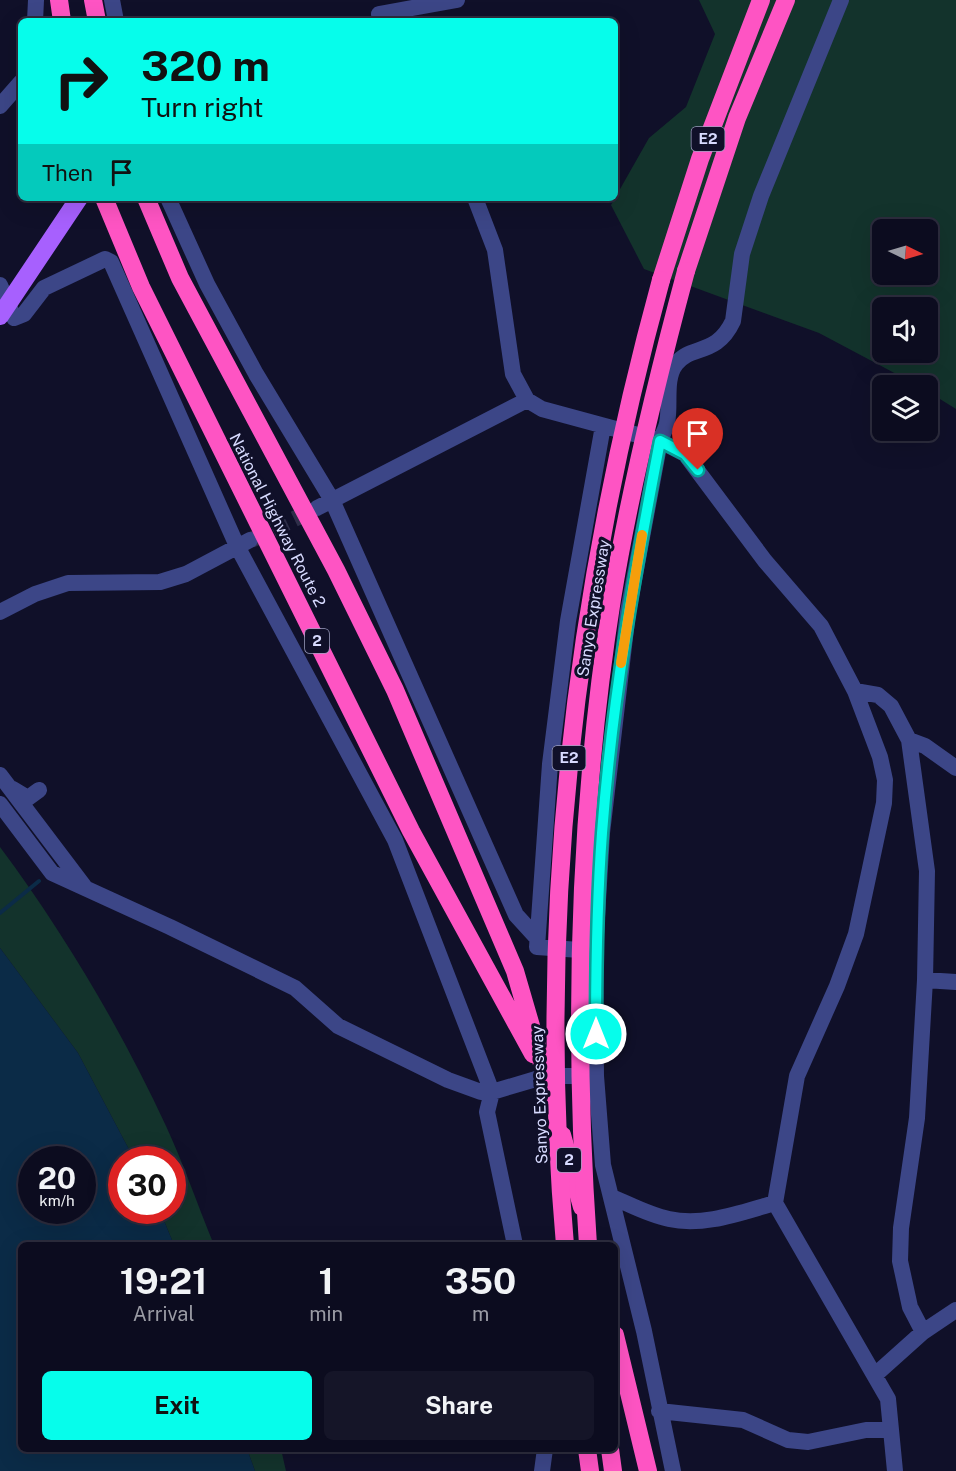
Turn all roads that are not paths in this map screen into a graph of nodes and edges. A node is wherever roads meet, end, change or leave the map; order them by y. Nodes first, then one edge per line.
1 (36, 0) edge
2 (59, 0) edge
3 (93, 0) edge
4 (112, 0) edge
5 (457, 0) edge
6 (761, 0) edge
7 (786, 0) edge
8 (796, 0) edge
9 (841, 0) edge
10 (378, 12) edge
11 (35, 18) edge
12 (62, 18) edge
13 (96, 18) edge
14 (115, 18) edge
15 (757, 66) junction
16 (18, 85) edge
17 (0, 106) edge
18 (77, 201) edge
19 (105, 201) edge
20 (147, 201) edge
21 (169, 201) edge
22 (476, 201) edge
23 (0, 285) edge
24 (4, 310) edge
25 (526, 400) junction
26 (603, 426) junction
27 (660, 441) junction
28 (332, 500) junction
29 (317, 508) tunnel mouth
30 (244, 543) junction
31 (0, 612) edge
32 (855, 691) junction
33 (909, 740) junction
34 (956, 768) edge
35 (3, 780) edge
36 (39, 790) dead end
37 (0, 804) edge
38 (88, 892) junction
39 (537, 938) junction
40 (596, 951) junction
41 (924, 980) junction
42 (956, 982) edge
43 (546, 1076) junction
44 (596, 1076) junction
45 (492, 1092) junction
46 (612, 1197) junction
47 (775, 1203) junction
48 (514, 1242) edge
49 (565, 1242) edge
50 (589, 1242) edge
51 (590, 1242) edge
52 (956, 1310) edge
53 (923, 1332) junction
54 (618, 1347) edge
55 (875, 1375) junction
56 (659, 1411) junction
57 (891, 1430) junction
58 (545, 1452) edge
59 (587, 1452) edge
60 (609, 1452) edge
61 (542, 1471) edge
62 (590, 1471) edge
63 (612, 1471) edge
64 (648, 1471) edge
65 (673, 1471) edge
66 (895, 1471) edge

1 - 11 street
2 - 12 highway
3 - 13 highway
4 - 14 street
5 - 10 street
6 - 49 highway, Sanyo Expressway / E2, bridge
7 - 15 highway, Sanyo Expressway / E2
8 - 15 highway
9 - 27 street
15 - 51 highway, Sanyo Expressway / E2, bridge
16 - 17 street
18 - 24 main road
19 - 43 highway, National Highway Route 2 / 2
20 - 43 highway, National Highway Route 2 / 2
21 - 28 street
22 - 25 street
23 - 24 street
24 - 30 street
25 - 26 street
25 - 28 street
26 - 27 street
26 - 39 street
27 - 32 street
27 - 40 street
28 - 29 street
28 - 39 street
30 - 31 street
30 - 45 street
32 - 33 street
32 - 47 street
33 - 34 street
33 - 41 street
35 - 36 street
35 - 38 street
37 - 38 street
38 - 45 street
39 - 40 street
40 - 44 street
41 - 42 street
41 - 53 street
43 - 44 street
43 - 45 street
43 - 50 highway, National Highway Route 2 / 2
44 - 46 street
45 - 48 street
46 - 47 street
46 - 56 street
47 - 55 street
52 - 53 street
53 - 55 street
54 - 64 highway
55 - 57 street
56 - 57 street
56 - 65 street
57 - 66 street
58 - 61 street
59 - 62 highway
60 - 63 highway

